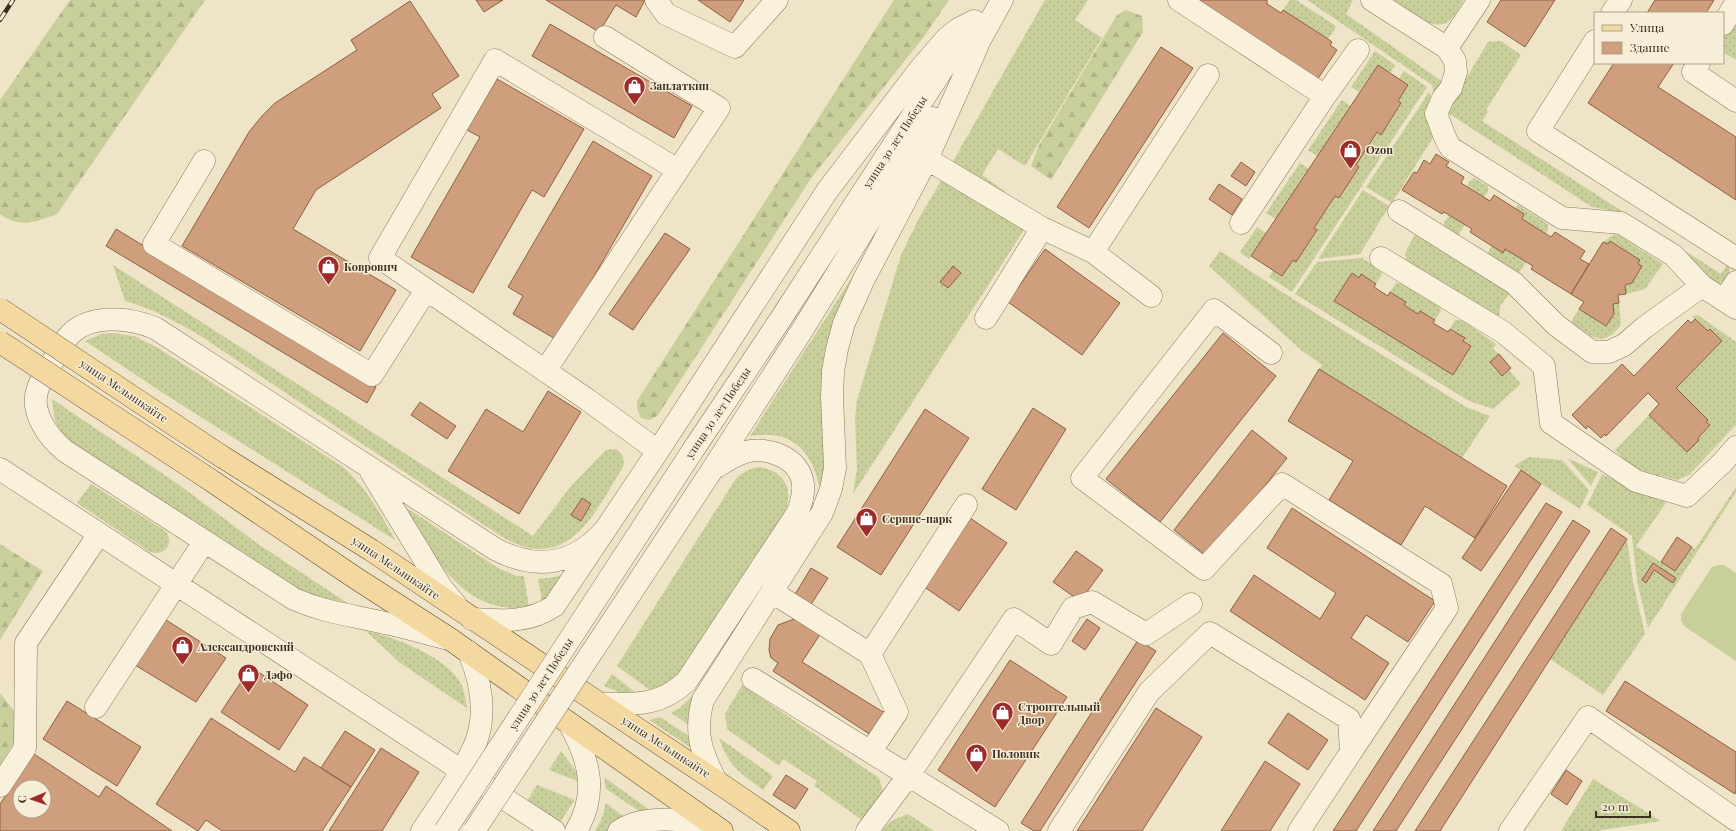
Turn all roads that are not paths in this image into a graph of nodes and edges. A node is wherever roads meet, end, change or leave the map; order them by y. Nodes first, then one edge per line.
1 (656, 0) edge
2 (777, 0) edge
3 (996, 0) edge
4 (1002, 0) edge
5 (1179, 0) edge
6 (1372, 0) edge
7 (1479, 0) edge
8 (1621, 0) edge
9 (1736, 2) edge
10 (1613, 12) edge
11 (974, 20) junction
12 (1724, 22) edge
13 (605, 37) dead end
14 (1594, 43) edge
15 (977, 47) junction
16 (1447, 48) junction
17 (1358, 50) dead end
18 (1698, 64) edge
19 (1208, 75) dead end
20 (1325, 96) junction
21 (1736, 101) edge
22 (927, 159) junction
23 (204, 161) dead end
24 (678, 170) junction
25 (1399, 210) dead end
26 (1241, 224) dead end
27 (1042, 228) junction
28 (1093, 252) junction
29 (1381, 258) dead end
30 (1736, 258) edge
31 (1736, 282) edge
32 (1702, 286) junction
33 (426, 290) junction
34 (1151, 296) dead end
35 (1730, 304) edge
36 (0, 309) edge
37 (986, 318) dead end
38 (0, 342) edge
39 (1271, 353) dead end
40 (545, 371) junction
41 (1736, 447) edge
42 (658, 451) junction
43 (367, 467) junction
44 (0, 469) edge
45 (712, 470) junction
46 (966, 505) dead end
47 (605, 530) junction
48 (99, 534) junction
49 (204, 542) junction
50 (176, 585) junction
51 (772, 592) junction
52 (1192, 604) dead end
53 (468, 616) junction
54 (450, 639) junction
55 (469, 652) junction
56 (870, 654) junction
57 (753, 679) dead end
58 (600, 704) junction
59 (96, 707) dead end
60 (570, 725) junction
61 (871, 751) junction
62 (1351, 752) junction
63 (461, 770) junction
64 (909, 775) junction
65 (716, 781) junction
66 (0, 786) edge
67 (1736, 820) edge
68 (716, 828) edge
69 (422, 831) edge
70 (445, 831) edge
71 (474, 831) edge
72 (554, 831) edge
73 (576, 831) edge
74 (619, 831) edge
75 (789, 831) edge
76 (867, 831) edge
77 (998, 831) edge
78 (1059, 831) edge
79 (1299, 831) edge
80 (1510, 831) edge

1 - 2 street
3 - 11 street, улица 30 лет Победы
4 - 15 street, улица 30 лет Победы
5 - 20 street
6 - 16 street
7 - 16 street
8 - 10 street
9 - 12 street
11 - 42 street
11 - 70 street, улица 30 лет Победы, bridge
13 - 24 street
14 - 30 street
15 - 22 street
15 - 45 street, улица 30 лет Победы
16 - 32 street
17 - 20 street
18 - 21 street
19 - 28 street
20 - 26 street
22 - 27 street
22 - 51 street
23 - 33 street
24 - 33 street
24 - 40 street
25 - 32 street
27 - 28 street
27 - 37 street
28 - 34 street
29 - 41 street
31 - 35 street
32 - 35 street
33 - 40 street
36 - 53 main road, улица Мельникайте, bridge
38 - 54 main road, bridge
39 - 62 street
40 - 42 street
42 - 47 street
43 - 47 street
43 - 49 street
43 - 53 street
44 - 48 street
45 - 58 street
45 - 71 street, улица 30 лет Победы, bridge
46 - 56 street
47 - 53 street
48 - 50 street
48 - 66 street
49 - 50 street
49 - 54 street
50 - 59 street
50 - 63 street
51 - 56 street
51 - 65 street
52 - 64 street
53 - 58 main road, улица Мельникайте
54 - 55 main road
55 - 60 main road
55 - 63 street
56 - 61 street
57 - 61 street
58 - 65 main road, улица Мельникайте
60 - 68 main road
60 - 73 street
61 - 64 street
62 - 78 street
62 - 79 street
63 - 69 street
63 - 72 street
64 - 76 street
64 - 77 street
65 - 75 main road, улица Мельникайте
67 - 80 street
68 - 74 street

